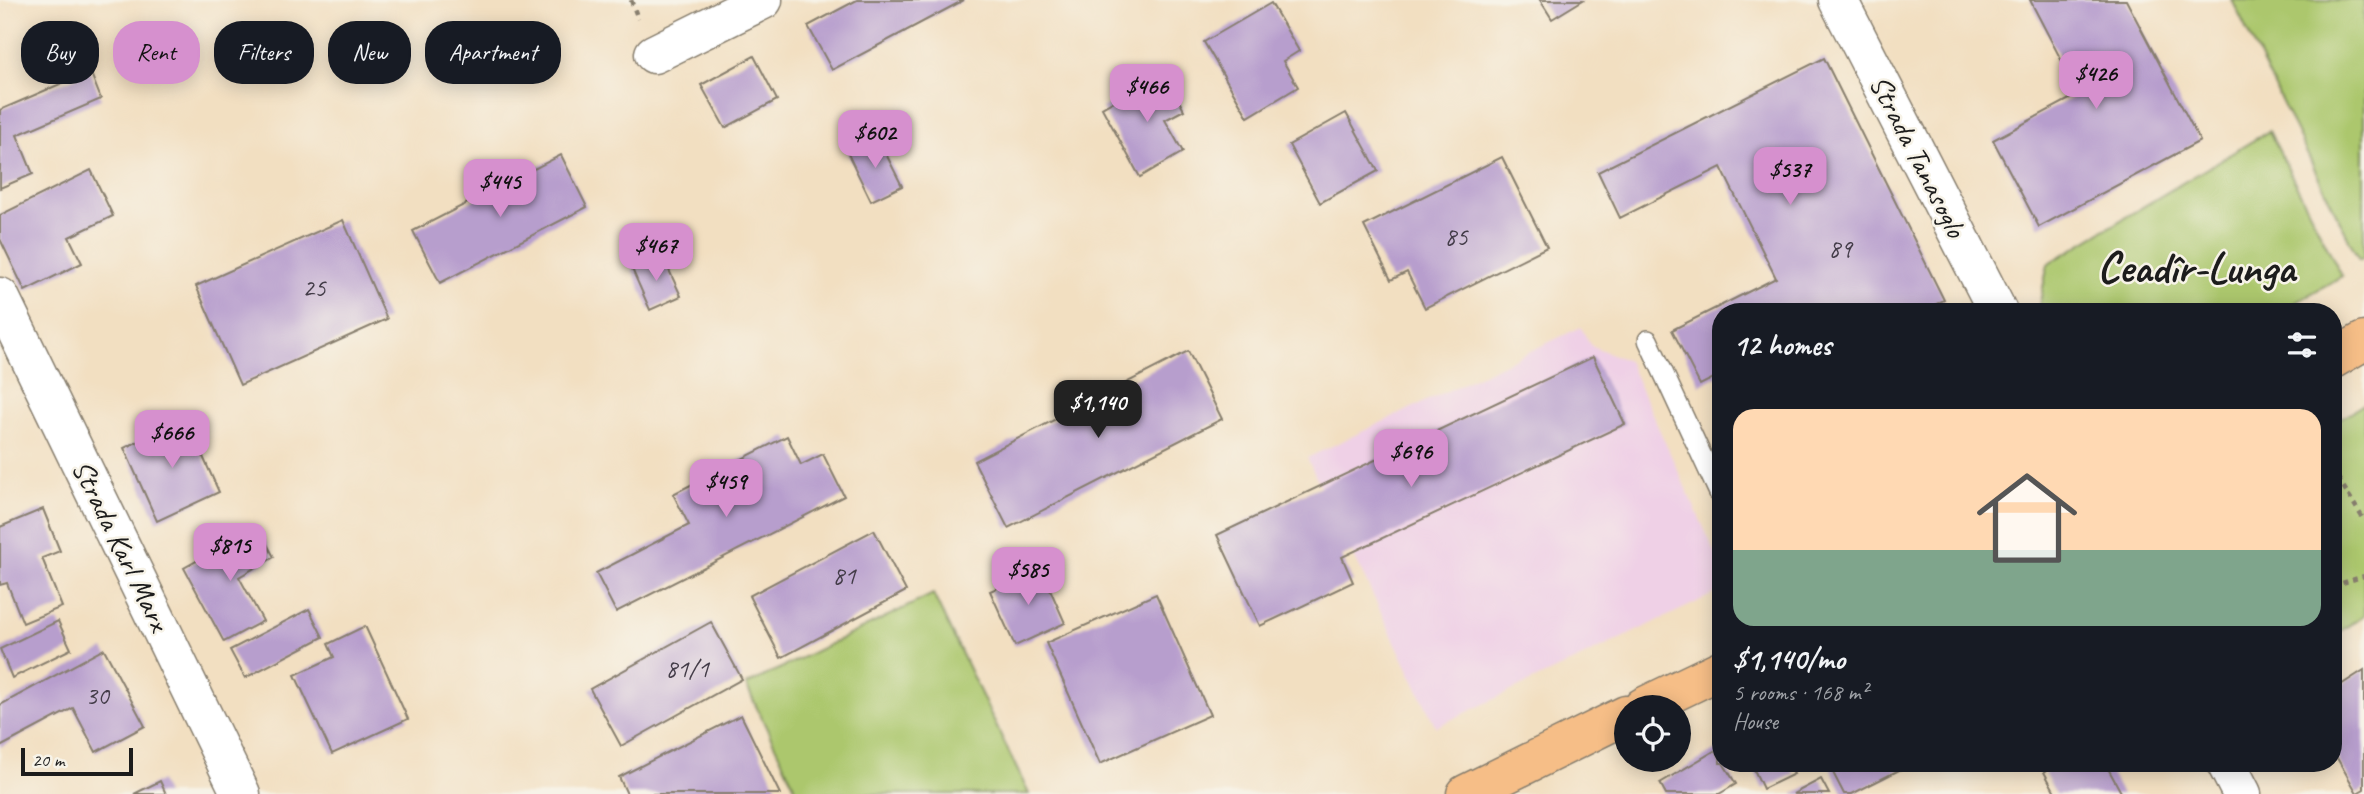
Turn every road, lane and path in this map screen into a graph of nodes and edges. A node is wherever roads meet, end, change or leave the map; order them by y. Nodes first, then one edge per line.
1 (762, 0) edge
2 (1838, 0) edge
3 (654, 54) dead end
4 (0, 297) edge
5 (1993, 303) edge
6 (1648, 340) dead end
7 (2364, 341) edge
8 (2342, 354) edge
9 (1712, 478) edge
10 (2342, 485) edge
11 (2364, 520) edge
12 (2364, 576) edge
13 (2342, 583) edge
14 (1712, 674) edge
15 (1668, 695) edge
16 (1614, 721) edge
17 (2231, 772) edge
18 (241, 794) edge
19 (1466, 794) edge
20 (2242, 794) edge

1 - 3 street
2 - 5 street, Strada Tanasoglo
4 - 18 street, Strada Karl Marx
6 - 9 lane
7 - 8 main road
10 - 11 path
12 - 13 path
14 - 15 main road
16 - 19 main road
17 - 20 street

